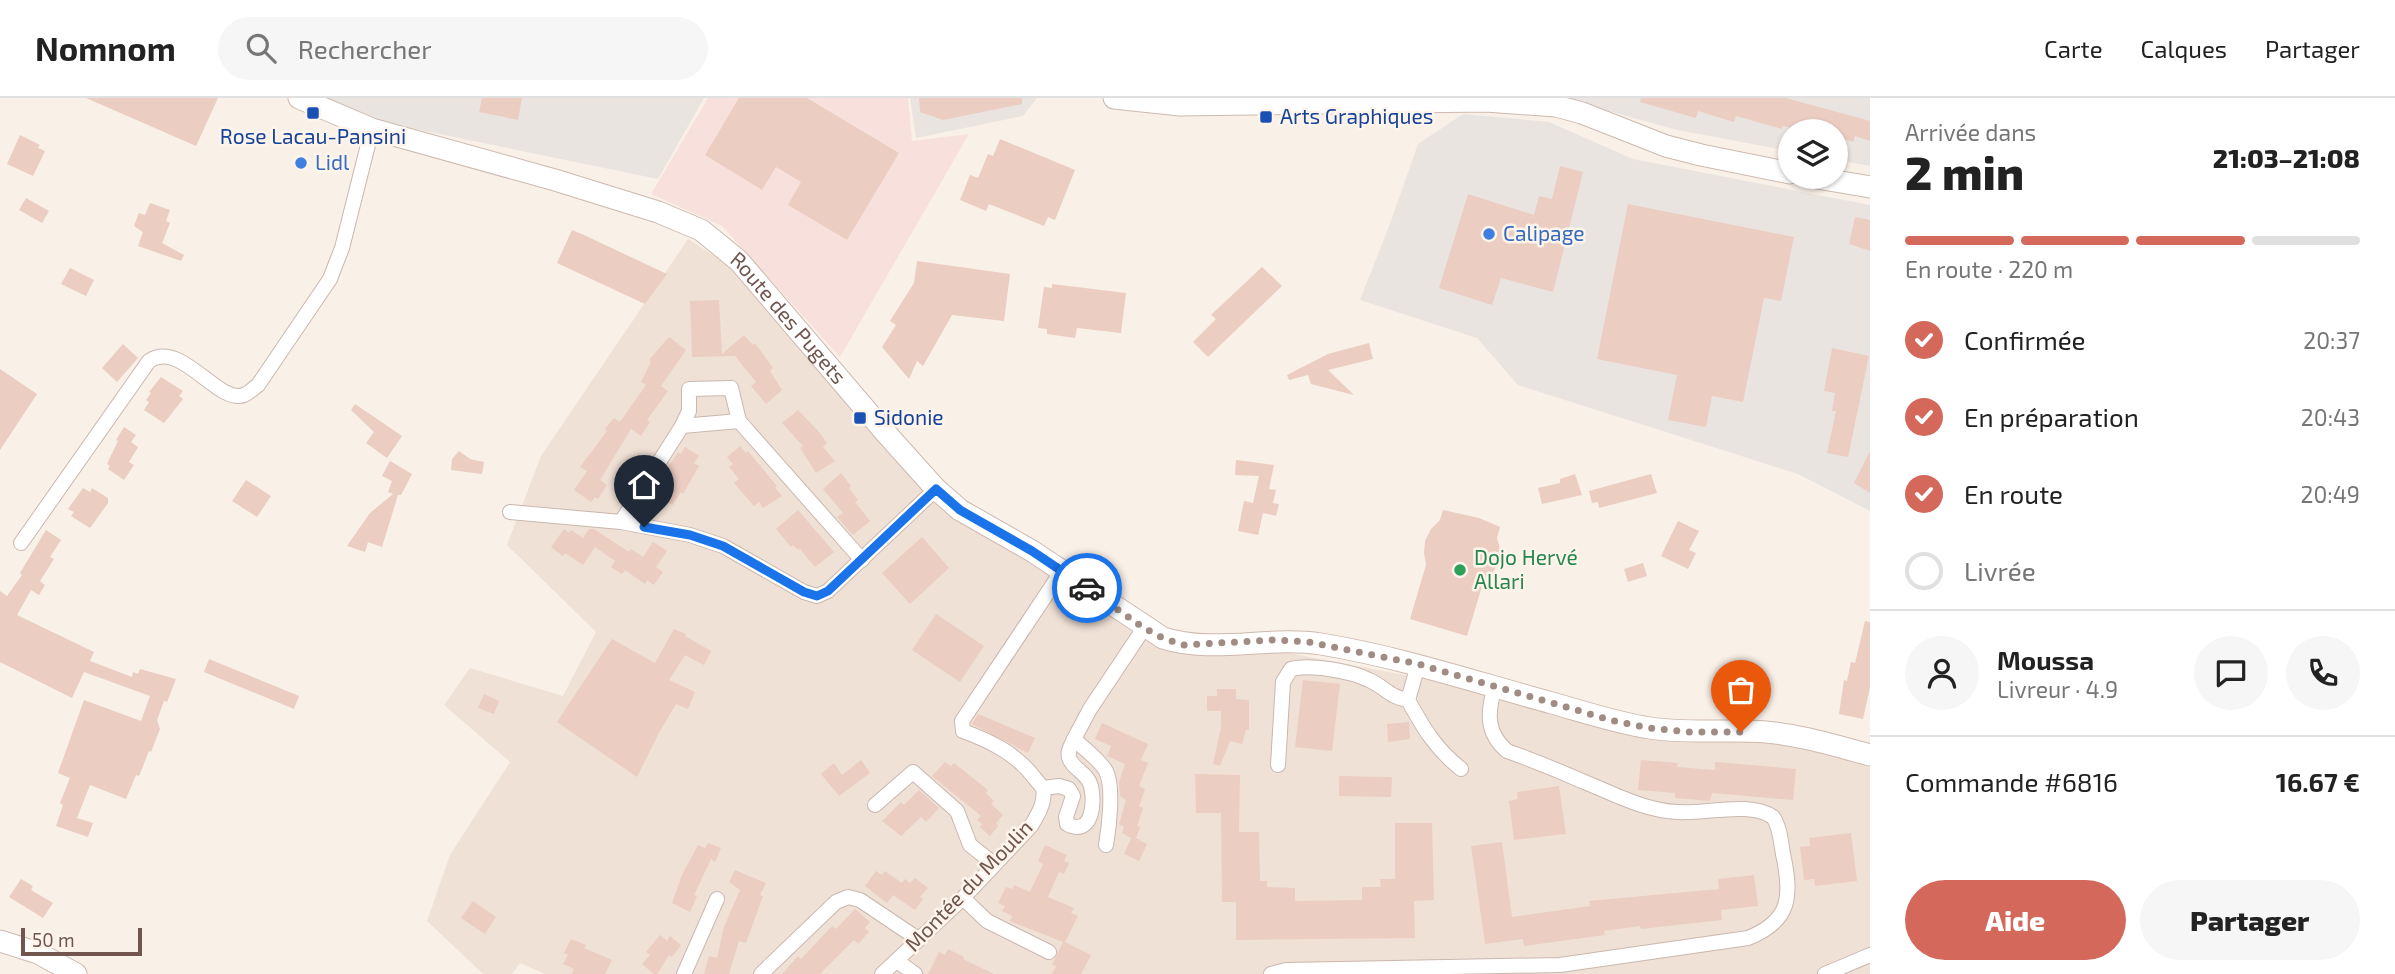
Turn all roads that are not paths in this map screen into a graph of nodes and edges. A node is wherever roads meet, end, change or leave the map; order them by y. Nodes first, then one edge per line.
1 (299, 98) edge
2 (1114, 98) edge
3 (372, 129) junction
4 (1778, 170) edge
5 (1848, 183) edge
6 (1870, 187) edge
7 (739, 421) junction
8 (682, 426) junction
9 (936, 489) junction
10 (510, 512) dead end
11 (621, 523) junction
12 (21, 543) dead end
13 (862, 560) junction
14 (1062, 571) junction
15 (1144, 628) junction
16 (1418, 664) junction
17 (1495, 687) junction
18 (1408, 700) junction
19 (1074, 739) junction
20 (1870, 755) edge
21 (1278, 765) dead end
22 (1461, 769) dead end
23 (1043, 788) junction
24 (875, 805) dead end
25 (1106, 845) dead end
26 (994, 864) junction
27 (962, 898) junction
28 (718, 899) dead end
29 (918, 940) junction
30 (0, 941) edge
31 (1049, 952) dead end
32 (1870, 954) edge
33 (897, 961) junction
34 (76, 974) edge
35 (684, 974) edge
36 (761, 974) edge
37 (882, 974) edge
38 (915, 974) edge
39 (1271, 974) edge
40 (1825, 974) edge

1 - 3 main road, Route des Pugets
2 - 4 main road
3 - 9 main road, Route des Pugets
3 - 12 street
5 - 6 main road
7 - 8 street
7 - 8 street
7 - 13 street
8 - 11 street
9 - 13 street
9 - 14 main road, Route des Pugets
10 - 11 street
11 - 13 street
14 - 15 main road, Route des Pugets
14 - 23 street
15 - 16 main road, Route des Pugets
15 - 19 street
16 - 17 main road, Route des Pugets
16 - 18 street
17 - 20 main road, Route des Pugets
17 - 39 street
18 - 21 street
18 - 22 street
19 - 23 street
19 - 25 street
23 - 26 street, Montée du Moulin
24 - 26 street
26 - 27 street, Montée du Moulin
27 - 29 street, Montée du Moulin
27 - 31 street
28 - 35 street
29 - 33 street, Montée du Moulin
29 - 36 street
30 - 34 main road
32 - 40 street
33 - 37 street, Montée du Moulin
33 - 38 street

